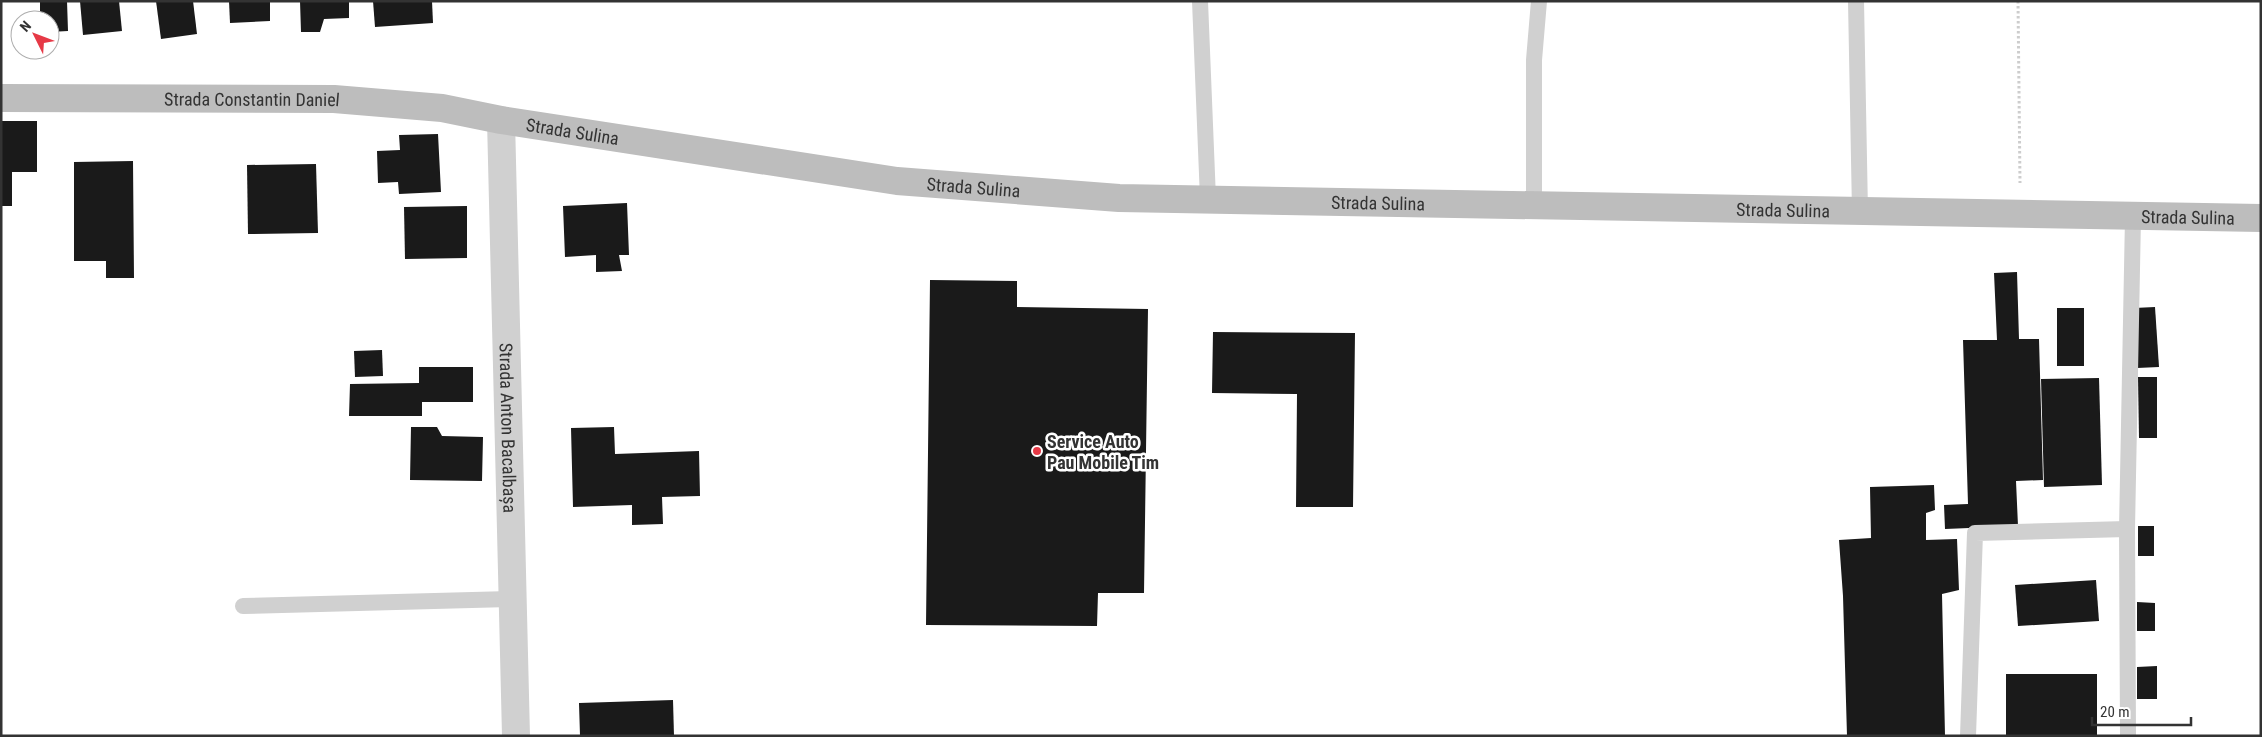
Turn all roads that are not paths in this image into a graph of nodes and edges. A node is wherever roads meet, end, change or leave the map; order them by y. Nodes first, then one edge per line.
1 (1200, 1) edge
2 (1540, 1) edge
3 (1856, 1) edge
4 (1, 98) edge
5 (500, 120) junction
6 (1208, 199) junction
7 (1534, 206) junction
8 (1860, 212) junction
9 (2133, 217) junction
10 (2261, 218) edge
11 (2127, 529) junction
12 (512, 599) junction
13 (243, 606) dead end
14 (516, 736) edge
15 (1968, 736) edge
16 (2128, 736) edge

1 - 6 lane
2 - 7 lane
3 - 8 lane
4 - 5 street, Strada Constantin Daniel
5 - 6 street, Strada Sulina
5 - 12 street, Strada Anton Bacalbașa
6 - 7 street, Strada Sulina
7 - 8 street, Strada Sulina
8 - 9 street, Strada Sulina
9 - 10 street, Strada Sulina
9 - 11 lane
11 - 15 lane
11 - 16 lane
12 - 13 lane
12 - 14 street, Strada Anton Bacalbașa

